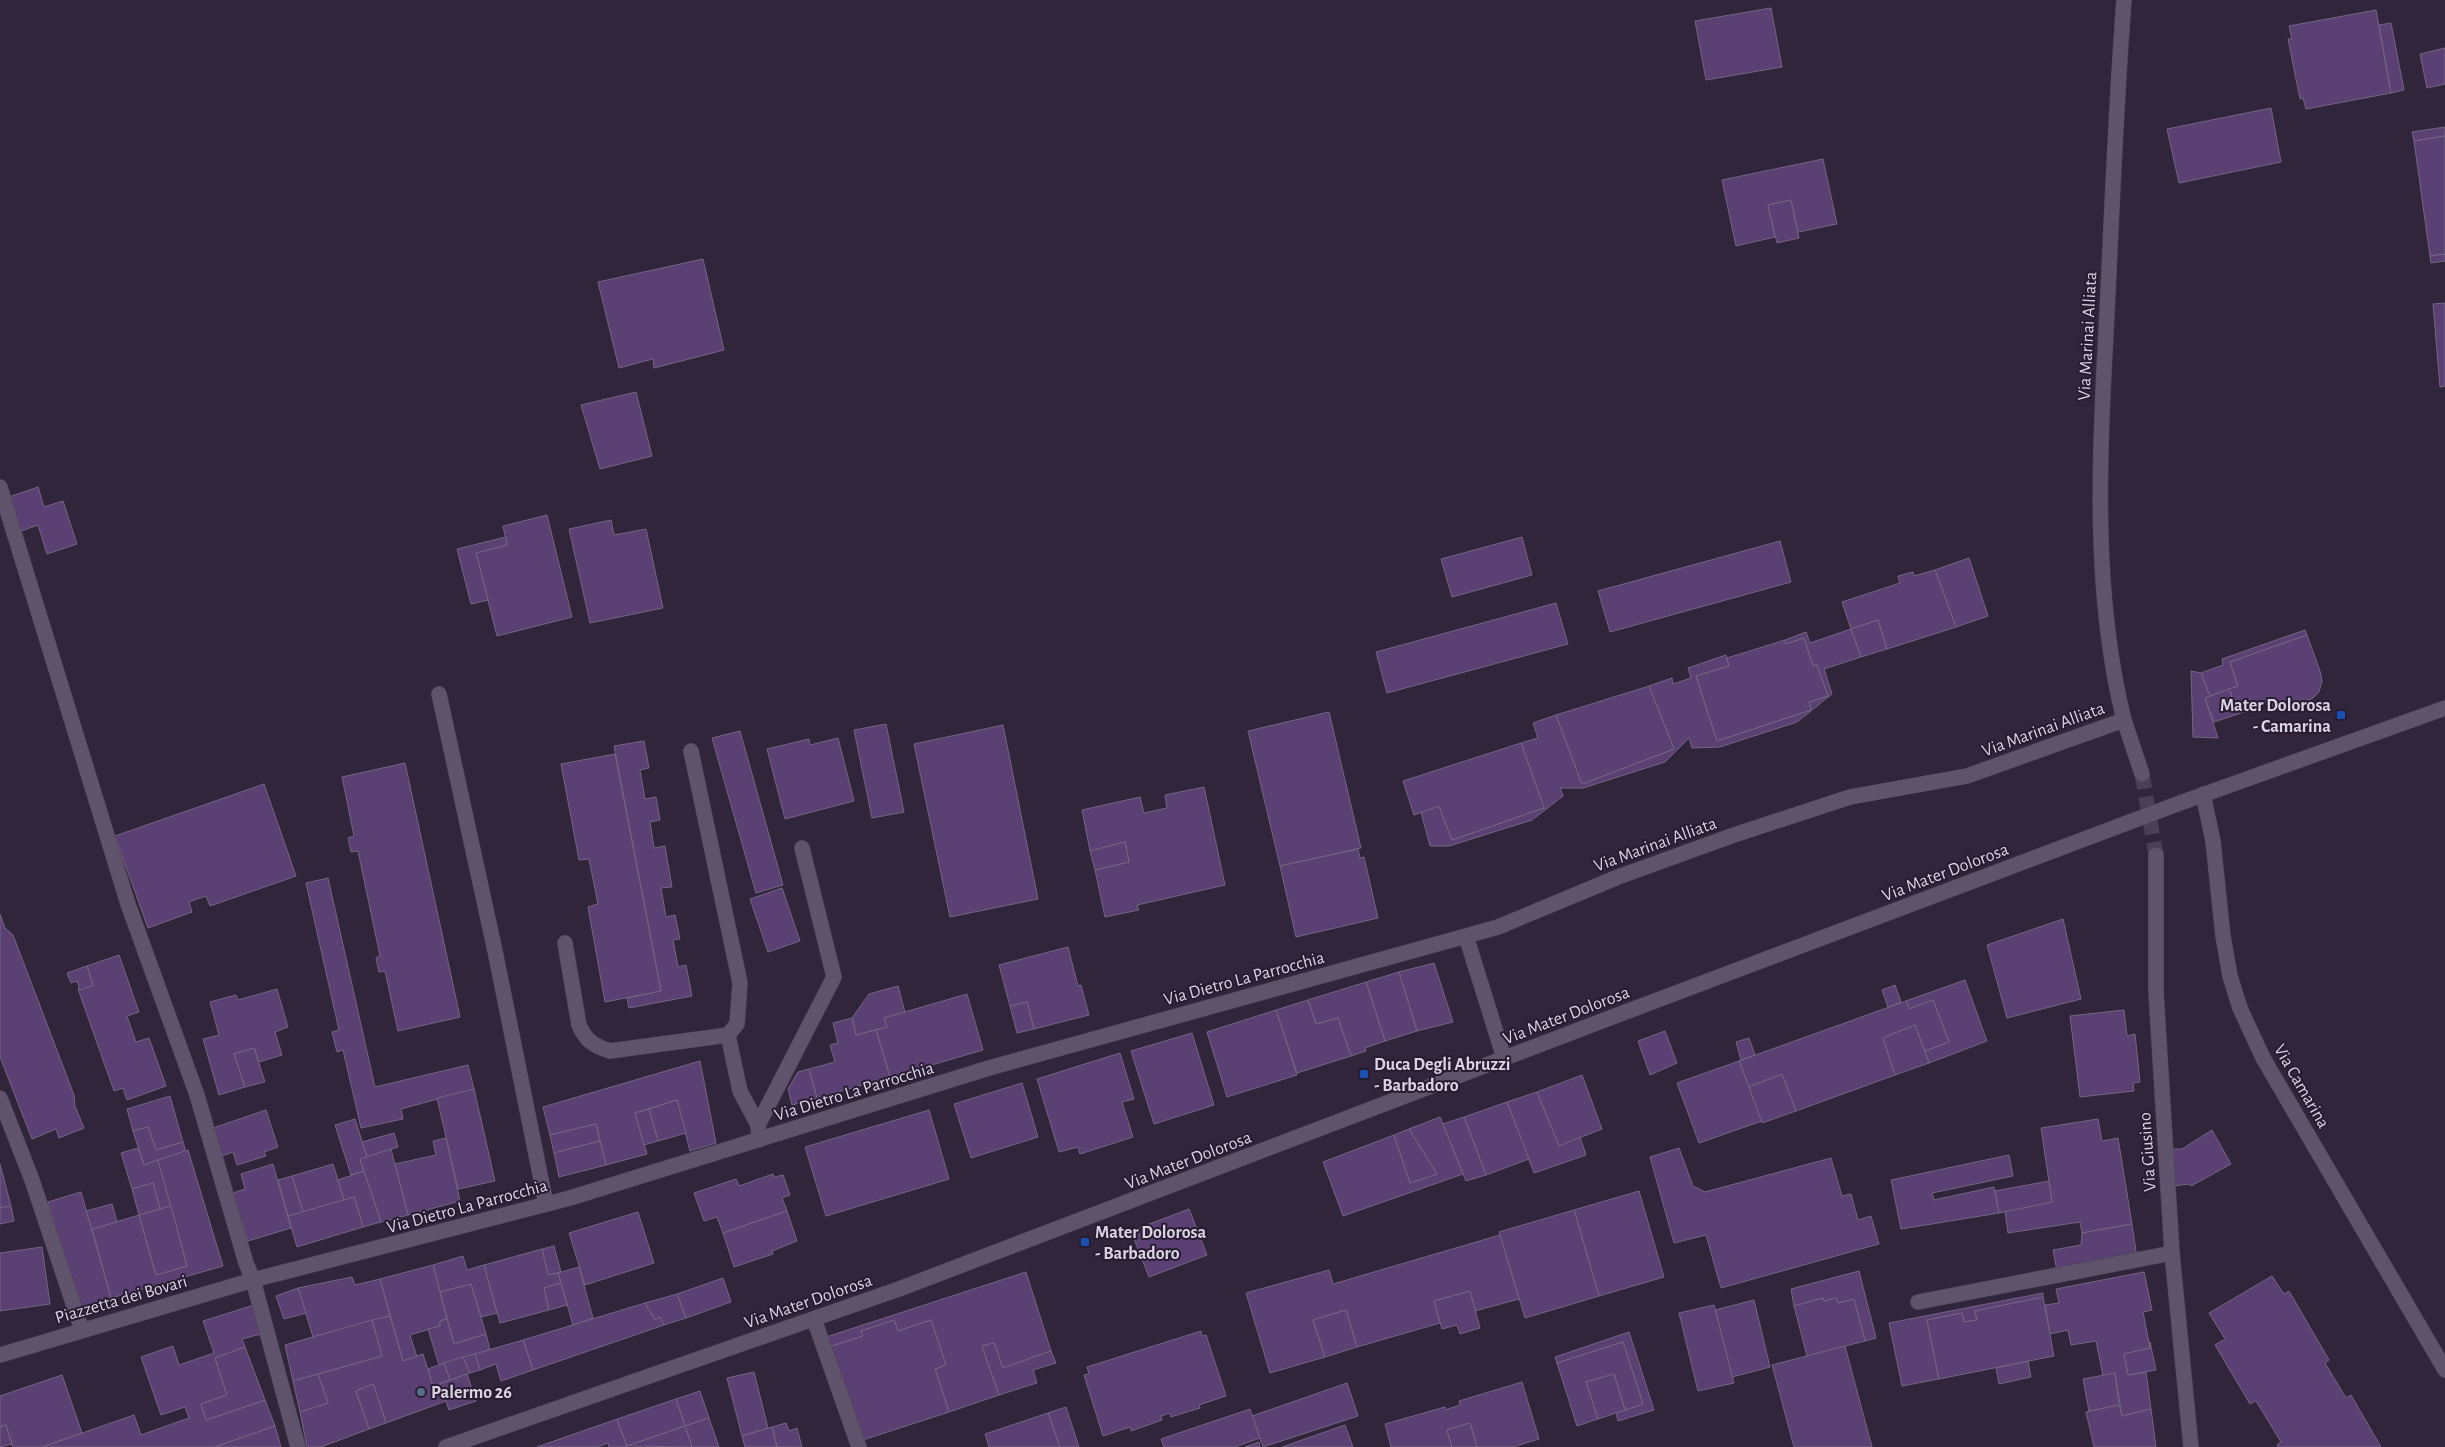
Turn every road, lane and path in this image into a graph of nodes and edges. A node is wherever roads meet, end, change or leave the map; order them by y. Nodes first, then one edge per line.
1 (2124, 0) edge
2 (0, 487) edge
3 (439, 694) dead end
4 (2445, 708) edge
5 (2124, 720) junction
6 (691, 751) dead end
7 (2142, 774) tunnel mouth
8 (2203, 794) junction
9 (802, 848) dead end
10 (2156, 854) tunnel mouth
11 (1466, 936) junction
12 (565, 943) dead end
13 (728, 1035) junction
14 (1504, 1058) junction
15 (0, 1098) edge
16 (759, 1132) junction
17 (546, 1204) junction
18 (2172, 1253) junction
19 (253, 1280) junction
20 (1918, 1302) dead end
21 (814, 1319) junction
22 (82, 1330) junction
23 (0, 1355) edge
24 (2445, 1370) edge
25 (298, 1447) edge
26 (446, 1447) edge
27 (859, 1447) edge
28 (2191, 1447) edge

1 - 5 street, Via Marinai Alliata
2 - 19 street
3 - 17 street
4 - 8 street, Via Mater Dolorosa
5 - 7 street
5 - 11 street, Via Marinai Alliata
6 - 13 street
8 - 14 street, Via Mater Dolorosa, bridge
8 - 24 street, Via Camarina
9 - 16 street
10 - 18 street, Via Giusino
11 - 14 street
11 - 16 street, Via Dietro La Parrocchia
12 - 13 street
13 - 16 street
14 - 21 street, Via Mater Dolorosa
15 - 22 street
16 - 17 street, Via Dietro La Parrocchia
17 - 19 street, Via Dietro La Parrocchia
18 - 20 street
18 - 28 street, Via Giusino
19 - 22 street, Piazzetta dei Bovari
19 - 25 street
21 - 26 street, Via Mater Dolorosa
21 - 27 street
22 - 23 street, Piazzetta dei Bovari

